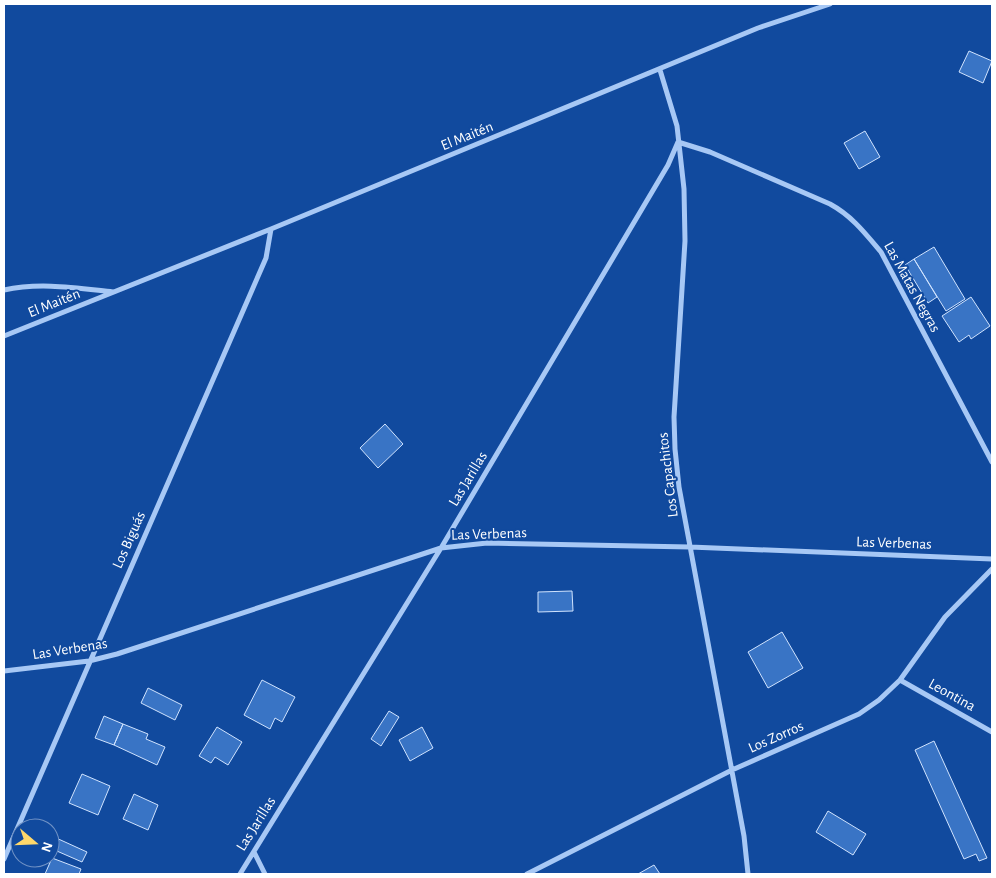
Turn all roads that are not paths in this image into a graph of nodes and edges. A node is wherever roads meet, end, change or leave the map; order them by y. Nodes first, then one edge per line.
1 (830, 4) edge
2 (660, 70) junction
3 (678, 142) junction
4 (271, 229) junction
5 (4, 290) edge
6 (113, 292) junction
7 (4, 336) edge
8 (992, 462) edge
9 (690, 547) junction
10 (441, 548) junction
11 (992, 559) edge
12 (992, 569) edge
13 (89, 661) junction
14 (4, 670) edge
15 (900, 680) junction
16 (992, 732) edge
17 (732, 770) junction
18 (254, 852) junction
19 (4, 859) edge
20 (240, 874) edge
21 (265, 874) edge
22 (527, 874) edge
23 (748, 874) edge

1 - 2 street, El Maitén
2 - 3 street, Los Capachitos
2 - 4 street, El Maitén
3 - 8 street, Las Matas Negras
3 - 9 street, Los Capachitos
3 - 10 street, Las Jarillas
4 - 6 street, El Maitén
4 - 13 street, Los Biguás
5 - 6 street, El Maitén
6 - 7 street, El Maitén
9 - 10 street, Las Verbenas
9 - 11 street, Las Verbenas
9 - 17 street, Los Capachitos
10 - 13 street, Las Verbenas
10 - 18 street, Las Jarillas
12 - 15 street, Los Zorros
13 - 14 street, Las Verbenas
13 - 19 street, Los Biguás
15 - 16 street, Leontina
15 - 17 street, Los Zorros
17 - 22 street, Los Zorros
17 - 23 street, Los Capachitos
18 - 20 street, Las Jarillas
18 - 21 street

